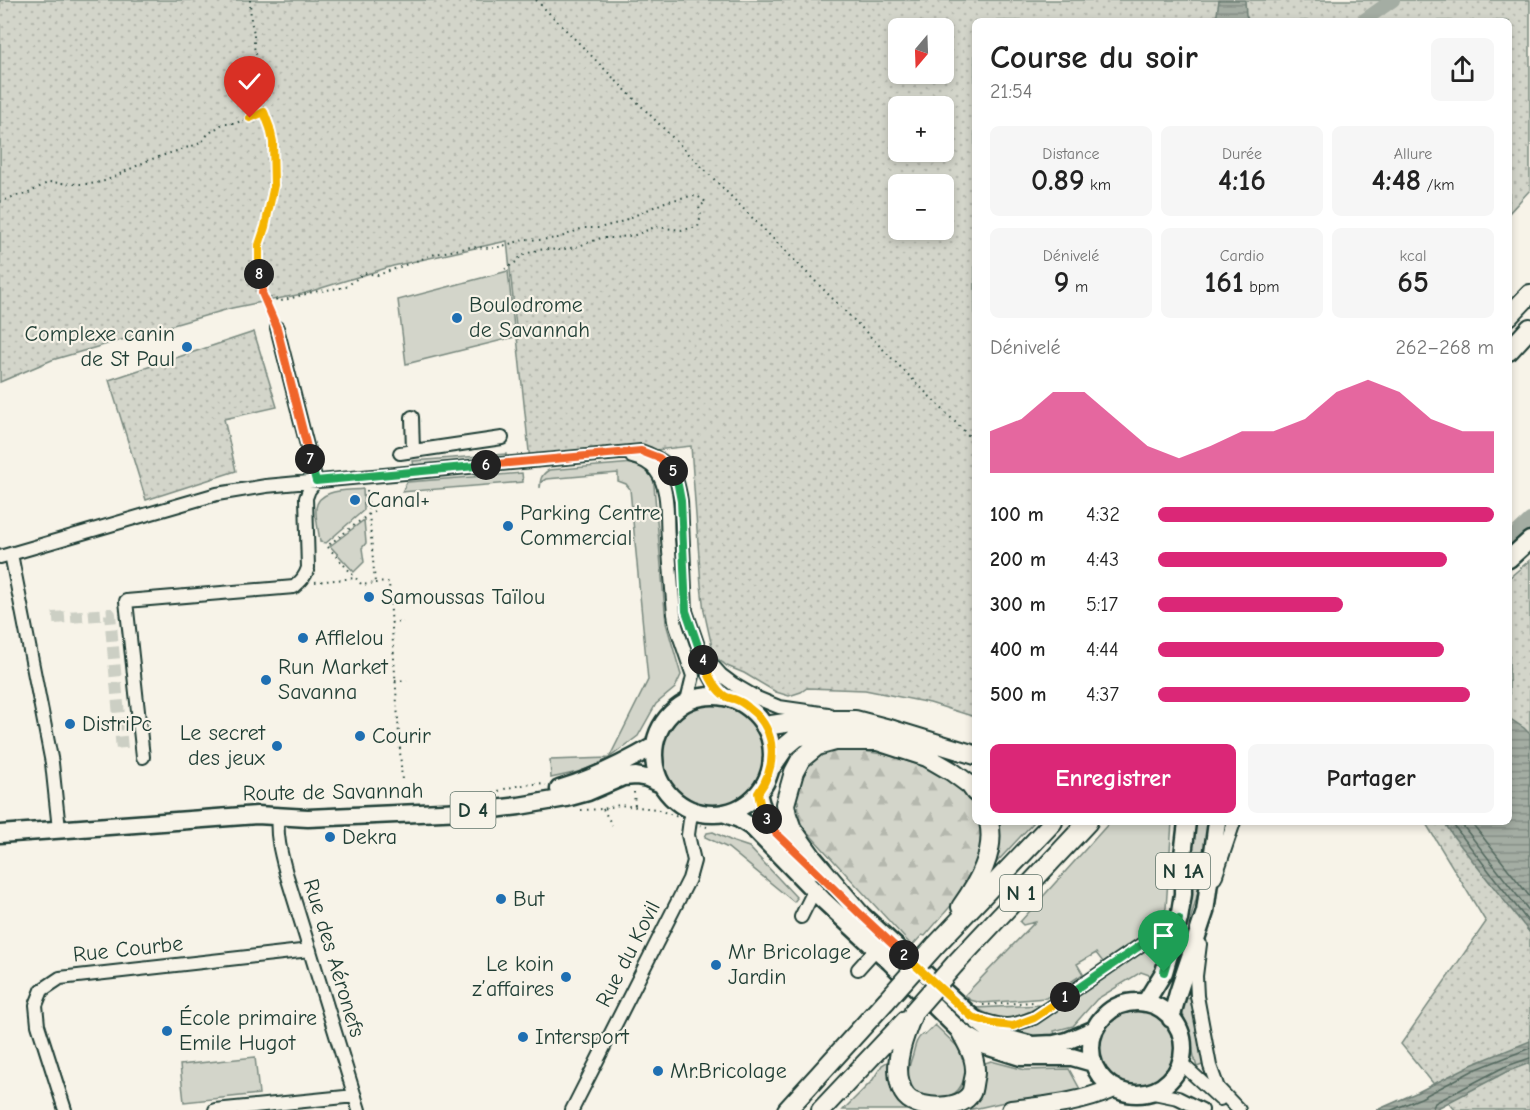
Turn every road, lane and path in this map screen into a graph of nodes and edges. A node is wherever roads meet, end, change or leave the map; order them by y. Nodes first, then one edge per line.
1 (250, 0) edge
2 (536, 0) edge
3 (264, 112) junction
4 (0, 202) edge
5 (506, 269) dead end
6 (1530, 294) edge
7 (264, 296) junction
8 (1512, 313) edge
9 (277, 328) joint
10 (1530, 328) edge
11 (1512, 348) edge
12 (412, 417) dead end
13 (502, 438) dead end
14 (972, 439) edge
15 (404, 450) junction
16 (619, 454) junction
17 (402, 473) junction
18 (316, 481) junction
19 (366, 487) dead end
20 (376, 510) dead end
21 (369, 514) junction
22 (1530, 540) edge
23 (6, 555) edge
24 (1512, 556) edge
25 (316, 575) dead end
26 (356, 578) junction
27 (375, 583) junction
28 (403, 622) dead end
29 (391, 623) junction
30 (697, 646) junction
31 (407, 680) dead end
32 (395, 681) junction
33 (726, 696) junction
34 (687, 701) junction
35 (855, 720) junction
36 (765, 726) junction
37 (411, 739) dead end
38 (399, 740) junction
39 (876, 741) junction
40 (654, 746) junction
41 (972, 754) edge
42 (144, 757) dead end
43 (772, 766) junction
44 (402, 781) dead end
45 (661, 784) junction
46 (633, 785) dead end
47 (552, 787) dead end
48 (972, 788) edge
49 (758, 793) junction
50 (489, 795) dead end
51 (635, 807) junction
52 (694, 811) junction
53 (723, 813) junction
54 (674, 815) dead end
55 (278, 817) junction
56 (0, 825) edge
57 (59, 825) junction
58 (612, 825) dead end
59 (990, 825) edge
60 (1050, 825) edge
61 (1085, 825) edge
62 (1187, 825) edge
63 (1217, 825) edge
64 (1233, 825) edge
65 (0, 834) edge
66 (1212, 877) junction
67 (814, 891) junction
68 (1204, 912) junction
69 (860, 914) junction
70 (801, 917) dead end
71 (1179, 919) junction
72 (935, 946) junction
73 (876, 949) junction
74 (310, 951) junction
75 (858, 969) dead end
76 (1037, 1002) dead end
77 (1145, 1003) junction
78 (914, 1011) junction
79 (970, 1018) junction
80 (1172, 1018) junction
81 (1095, 1029) junction
82 (1180, 1062) junction
83 (1093, 1063) junction
84 (1114, 1088) junction
85 (1149, 1092) junction
86 (355, 1096) junction
87 (65, 1110) edge
88 (215, 1110) edge
89 (359, 1110) edge
90 (572, 1110) edge
91 (787, 1110) edge
92 (821, 1110) edge
93 (1011, 1110) edge
94 (1191, 1110) edge
95 (1202, 1110) edge
96 (1231, 1110) edge
97 (1239, 1110) edge

1 - 3 path
2 - 14 path
3 - 4 path
3 - 7 path
5 - 7 path
6 - 8 highway
7 - 9 path
9 - 18 street
10 - 11 highway
12 - 15 street
13 - 15 street
15 - 17 street
16 - 17 street
16 - 30 street
16 - 34 street
17 - 18 street
18 - 23 street
18 - 42 street
19 - 21 path
20 - 21 path
21 - 26 path
21 - 27 path
22 - 24 main road
23 - 57 street
25 - 26 path
26 - 27 path
27 - 29 path
28 - 29 path
29 - 32 path
30 - 33 street
30 - 35 street
31 - 32 path
32 - 38 path
33 - 34 main road
33 - 36 main road
34 - 40 main road
35 - 36 highway
35 - 41 highway
36 - 43 main road
37 - 38 path
38 - 44 path
39 - 43 highway
39 - 48 highway
39 - 69 highway
40 - 45 main road
40 - 57 main road, Route de Savannah / D 4
43 - 49 main road
45 - 52 main road
45 - 55 main road, Route de Savannah / D 4
46 - 51 path
47 - 50 path
49 - 53 main road
49 - 69 main road
51 - 54 path
51 - 58 path
52 - 53 main road
52 - 90 street, Rue du Kovil
53 - 67 main road
55 - 57 main road, Route de Savannah / D 4
55 - 74 street, Rue des Aéronefs
56 - 57 main road, Route de Savannah / D 4
57 - 65 main road, Route de Savannah / D 4
59 - 72 highway
60 - 72 highway, N 1
61 - 78 highway, N 1, bridge
62 - 71 main road, N 1A
63 - 66 main road, N 1A
64 - 66 street
66 - 68 main road, N 1A
67 - 70 street
67 - 73 main road
68 - 80 main road, N 1A
68 - 97 street
69 - 79 main road
71 - 77 main road, N 1A
71 - 79 street
72 - 91 highway, N 1, bridge
73 - 75 street
73 - 79 main road
74 - 86 street, Rue des Aéronefs
74 - 87 street, Rue Courbe
76 - 79 path
77 - 80 main road
77 - 81 main road
78 - 79 highway
78 - 92 highway, N 1
79 - 81 main road
79 - 83 main road
80 - 82 main road
81 - 83 main road
82 - 85 main road
82 - 96 street
83 - 84 main road
84 - 85 main road
84 - 93 highway
85 - 94 street
85 - 95 street
86 - 88 street
86 - 89 street, Rue des Aéronefs

